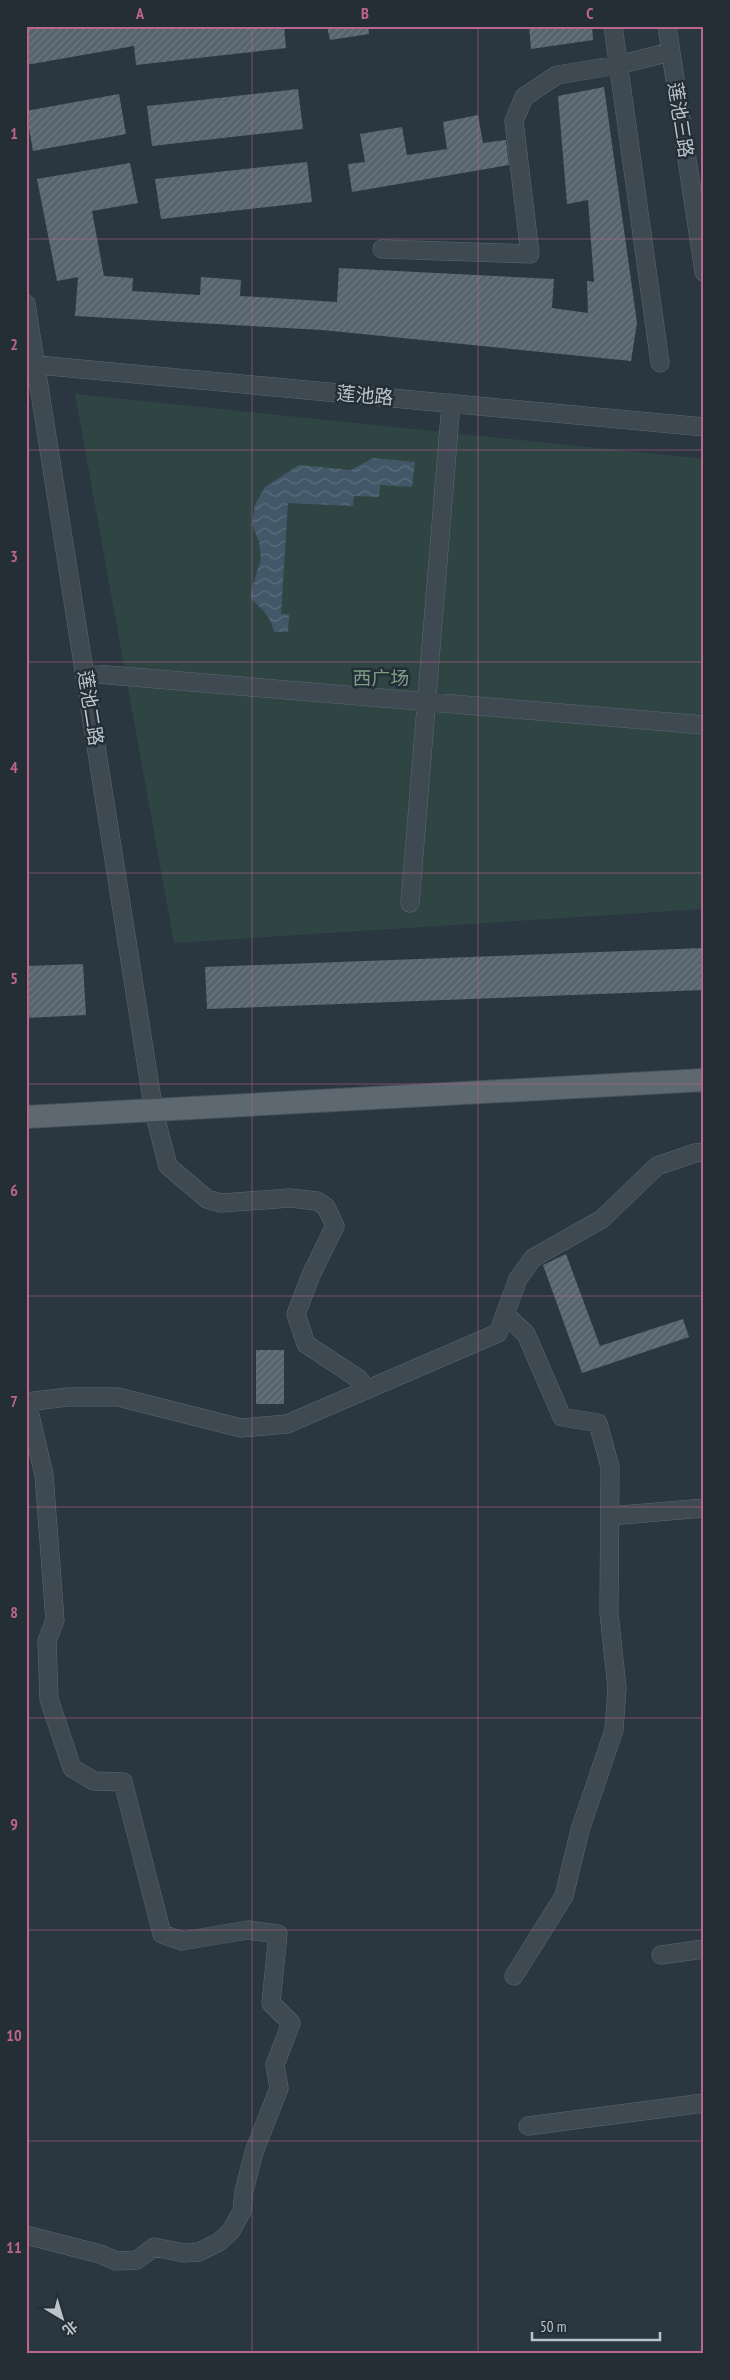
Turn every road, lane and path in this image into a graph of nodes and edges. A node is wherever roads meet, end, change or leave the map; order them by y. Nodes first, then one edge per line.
1 (613, 26) edge
2 (666, 26) edge
3 (670, 52) junction
4 (618, 65) junction
5 (382, 249) dead end
6 (704, 272) edge
7 (26, 304) edge
8 (660, 363) dead end
9 (32, 364) edge
10 (451, 404) junction
11 (704, 427) edge
12 (85, 673) junction
13 (427, 701) junction
14 (704, 724) edge
15 (410, 903) dead end
16 (704, 1080) edge
17 (154, 1112) junction
18 (26, 1117) edge
19 (704, 1152) edge
20 (506, 1315) junction
21 (367, 1390) junction
22 (26, 1402) edge
23 (704, 1508) edge
24 (610, 1516) junction
25 (704, 1949) edge
26 (661, 1955) dead end
27 (514, 1976) dead end
28 (704, 2103) edge
29 (528, 2126) dead end
30 (26, 2235) edge

1 - 4 street
2 - 3 street, 莲池三路
3 - 4 street
3 - 6 street, 莲池三路
4 - 5 street
4 - 8 street
7 - 9 street, 莲池二路
9 - 10 street, 莲池路
9 - 12 street, 莲池二路
10 - 11 street, 莲池路
10 - 13 street
12 - 13 street
12 - 17 street, 莲池二路
13 - 14 street
13 - 15 street
16 - 17 main road
17 - 18 main road
17 - 21 street, 莲池二路
19 - 20 street
20 - 21 street
20 - 24 street
21 - 22 street
22 - 30 street
23 - 24 street
24 - 27 street
25 - 26 street
28 - 29 street

